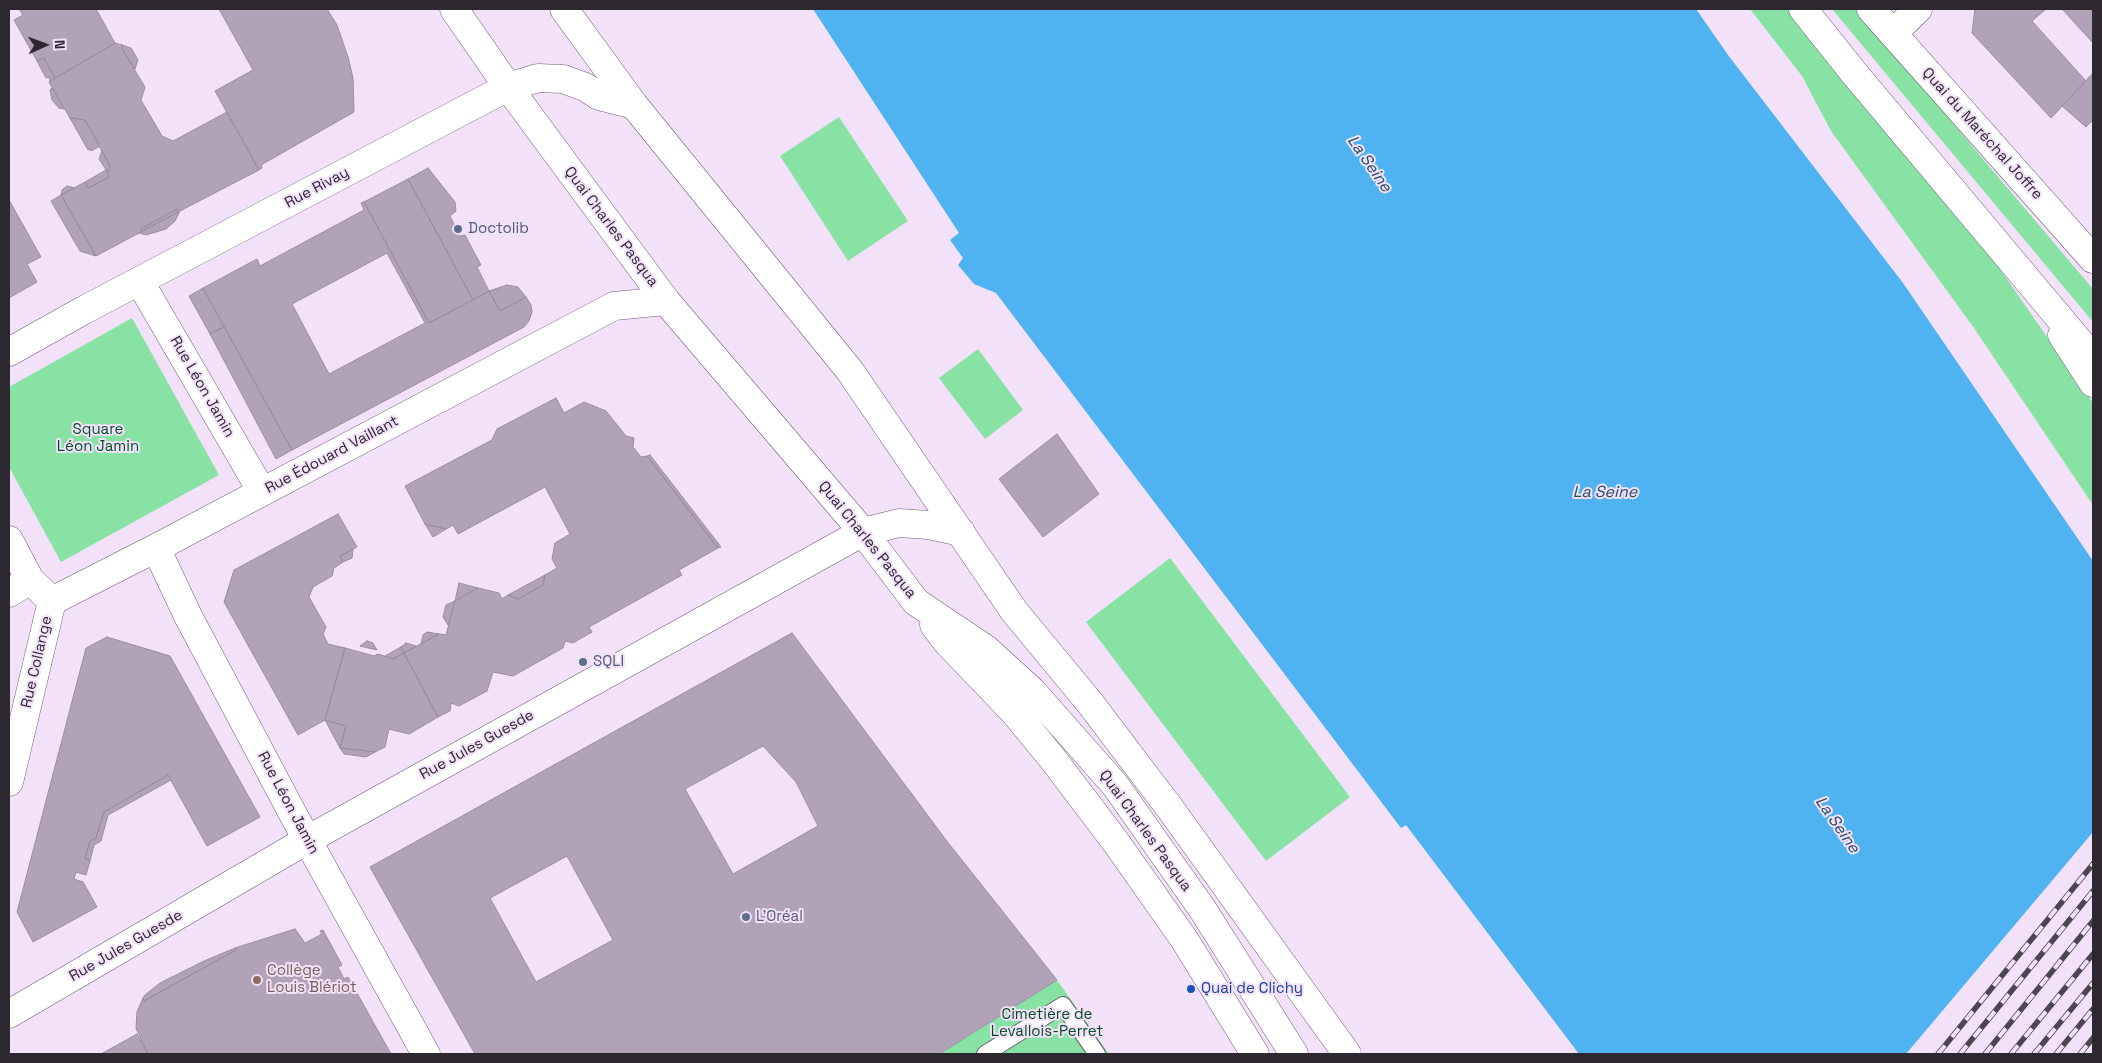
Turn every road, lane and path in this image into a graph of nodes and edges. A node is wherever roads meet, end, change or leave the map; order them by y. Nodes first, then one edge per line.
1 (454, 9) edge
2 (564, 9) edge
3 (1803, 9) edge
4 (1871, 9) edge
5 (1918, 9) edge
6 (1893, 33) junction
7 (508, 87) junction
8 (634, 105) junction
9 (2009, 255) junction
10 (2093, 259) edge
11 (140, 282) junction
12 (666, 300) junction
13 (9, 352) edge
14 (2093, 358) edge
15 (2093, 383) edge
16 (262, 492) junction
17 (863, 532) junction
18 (961, 532) junction
19 (9, 540) edge
20 (156, 548) junction
21 (19, 587) edge
22 (52, 601) junction
23 (916, 602) junction
24 (9, 782) edge
25 (307, 840) junction
26 (9, 1014) edge
27 (426, 1054) edge
28 (985, 1054) edge
29 (1097, 1054) edge
30 (1255, 1054) edge
31 (1294, 1054) edge
32 (1347, 1054) edge

1 - 7 main road, Quai Charles Pasqua
2 - 8 main road
3 - 9 main road
4 - 6 main road, Quai du Maréchal Joffre
5 - 6 main road
6 - 10 main road, Quai du Maréchal Joffre
7 - 8 main road, Rue Rivay
7 - 11 main road, Rue Rivay
7 - 12 main road, Quai Charles Pasqua
8 - 18 main road
9 - 14 main road
9 - 15 main road
11 - 13 main road, Rue Rivay
11 - 16 main road, Rue Léon Jamin
12 - 16 main road, Rue Édouard Vaillant
12 - 17 main road, Quai Charles Pasqua
16 - 20 main road, Rue Édouard Vaillant
17 - 18 main road, Rue Jules Guesde
17 - 23 main road, Quai Charles Pasqua
17 - 25 main road, Rue Jules Guesde
18 - 32 main road
19 - 21 main road
20 - 22 main road, Rue Édouard Vaillant
20 - 25 main road, Rue Léon Jamin
21 - 22 main road
22 - 24 main road, Rue Collange
23 - 30 main road
23 - 31 main road, Quai Charles Pasqua
25 - 26 main road, Rue Jules Guesde
25 - 27 main road, Rue Léon Jamin
28 - 29 lane

